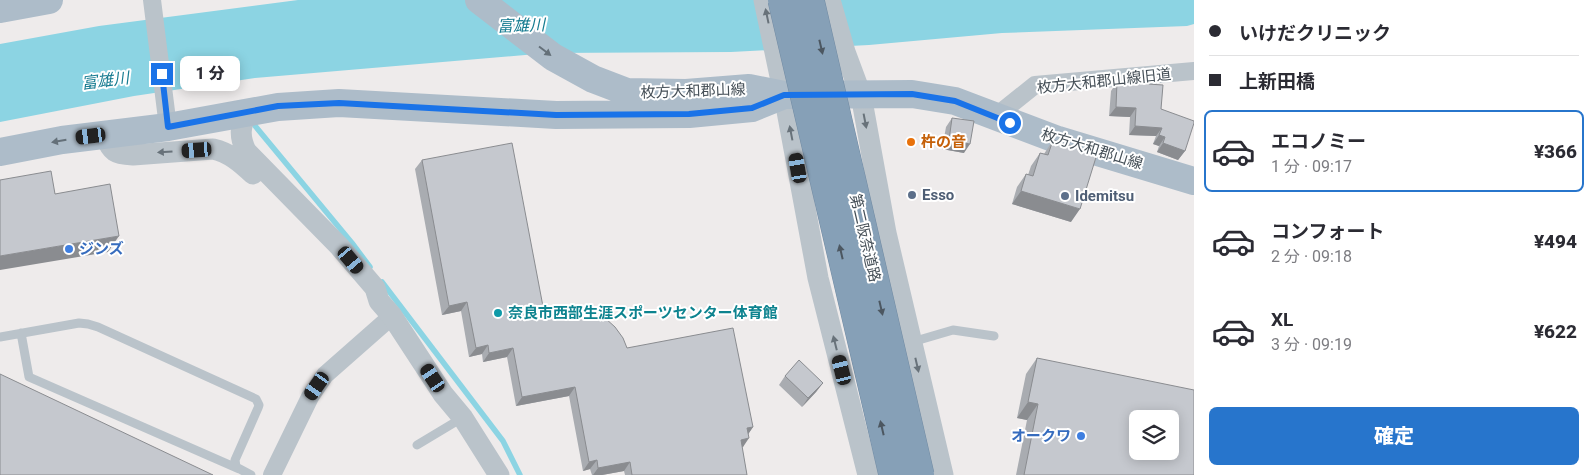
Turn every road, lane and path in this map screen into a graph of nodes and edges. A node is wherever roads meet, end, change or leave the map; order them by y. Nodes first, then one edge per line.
1 (50, 0) edge
2 (152, 0) edge
3 (479, 0) edge
4 (764, 0) edge
5 (782, 0) edge
6 (810, 0) edge
7 (830, 0) edge
8 (0, 9) edge
9 (1194, 71) edge
10 (857, 84) junction
11 (784, 95) junction
12 (247, 112) junction
13 (994, 117) junction
14 (167, 119) junction
15 (105, 135) junction
16 (0, 152) edge
17 (1194, 181) edge
18 (386, 308) junction
19 (21, 333) junction
20 (994, 336) dead end
21 (0, 337) edge
22 (912, 342) junction
23 (463, 418) junction
24 (417, 445) dead end
25 (239, 469) junction
26 (251, 475) edge
27 (272, 475) edge
28 (499, 475) edge
29 (868, 475) edge
30 (892, 475) edge
31 (920, 475) edge
32 (943, 475) edge

1 - 8 main road
2 - 14 street
3 -> 11 main road, 枚方大和郡山線
11 -> 4 street
30 -> 5 highway, 第二阪奈道路, bridge
6 -> 31 highway, 第二阪奈道路, bridge
7 - 10 street
9 - 13 street, 枚方大和郡山線旧道
10 - 11 main road, 枚方大和郡山線
10 - 13 main road, 枚方大和郡山線
10 -> 22 street
11 - 12 main road, 枚方大和郡山線
29 -> 11 street
12 - 14 main road, 枚方大和郡山線
12 - 18 street
13 - 17 main road, 枚方大和郡山線
14 - 15 main road, 枚方大和郡山線
15 -> 16 main road, 枚方大和郡山線
18 -> 15 street
18 - 23 street
18 - 27 street
19 - 21 lane
19 - 25 lane
19 - 25 lane
20 - 22 lane
22 -> 32 street
23 - 24 lane
23 - 28 street
25 - 26 lane

